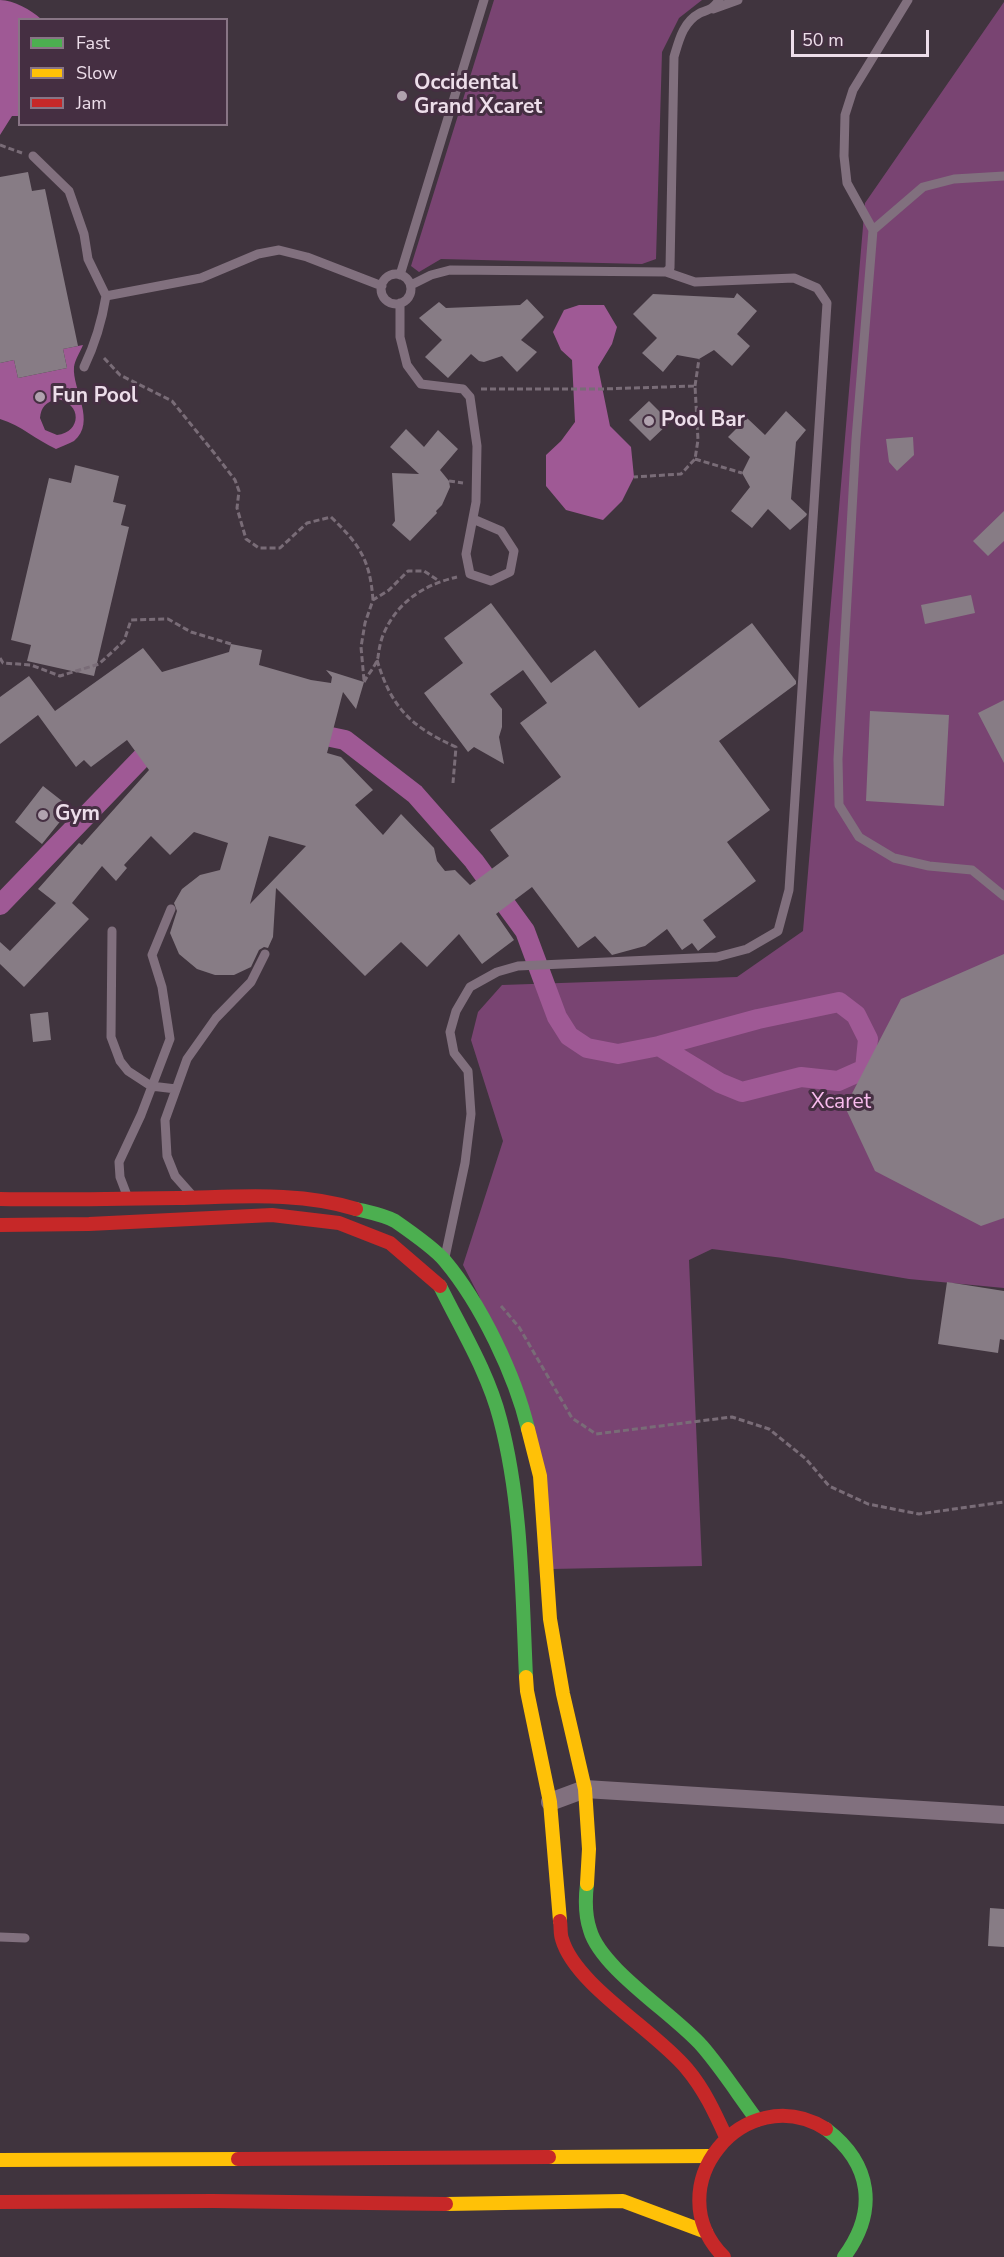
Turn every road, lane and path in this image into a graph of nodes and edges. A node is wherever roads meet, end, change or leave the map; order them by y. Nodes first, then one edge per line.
1 (484, 0) edge
2 (719, 0) edge
3 (738, 0) edge
4 (908, 0) edge
5 (713, 9) junction
6 (0, 145) edge
7 (33, 156) joint
8 (1004, 176) edge
9 (873, 230) junction
10 (666, 272) junction
11 (400, 275) junction
12 (411, 285) junction
13 (382, 286) junction
14 (106, 296) junction
15 (400, 303) junction
16 (94, 348) junction
17 (699, 358) dead end
18 (84, 367) dead end
19 (695, 386) junction
20 (463, 389) junction
21 (695, 459) junction
22 (742, 474) dead end
23 (634, 477) dead end
24 (473, 519) junction
25 (470, 574) junction
26 (439, 581) junction
27 (373, 600) junction
28 (231, 644) dead end
29 (0, 658) edge
30 (377, 660) junction
31 (453, 783) dead end
32 (1004, 896) edge
33 (171, 909) dead end
34 (112, 931) dead end
35 (265, 954) dead end
36 (151, 1086) junction
37 (176, 1089) junction
38 (195, 1198) junction
39 (0, 1199) edge
40 (129, 1199) junction
41 (130, 1221) junction
42 (0, 1225) edge
43 (444, 1260) junction
44 (438, 1283) junction
45 (498, 1304) dead end
46 (1004, 1502) edge
47 (585, 1789) junction
48 (550, 1802) junction
49 (1004, 1815) edge
50 (0, 1937) edge
51 (26, 1938) dead end
52 (757, 2120) junction
53 (726, 2137) junction
54 (711, 2156) junction
55 (0, 2160) edge
56 (0, 2202) edge
57 (706, 2232) junction
58 (854, 2243) junction
59 (724, 2257) edge
60 (844, 2257) edge
61 (863, 2257) edge

1 - 11 lane
2 - 5 lane
3 - 5 lane
4 - 9 lane
5 - 10 lane
6 - 7 path
7 - 14 lane
8 - 9 lane
9 - 32 lane
10 - 12 lane
10 - 43 lane
11 - 12 lane
11 - 13 lane
12 - 15 lane
13 - 14 lane
13 - 15 lane
14 - 16 lane
15 - 20 lane
16 - 18 lane
16 - 27 path
17 - 19 path
19 - 20 path
19 - 21 path
20 - 24 lane
21 - 22 path
21 - 23 path
24 - 25 lane
24 - 25 lane
25 - 26 path
26 - 27 path
26 - 30 path
27 - 30 path
28 - 29 path
30 - 31 path
33 - 36 lane
34 - 36 lane
35 - 37 lane
36 - 37 lane
36 - 40 lane
37 - 38 lane
38 - 40 street
38 - 43 street
39 - 40 street
40 - 41 lane
41 - 42 street
41 - 44 street
43 - 44 lane
43 - 47 street
44 - 48 street
45 - 46 path
47 - 48 street
47 - 49 street
47 - 52 street
48 - 53 street
50 - 51 lane
52 - 53 street
52 - 58 street
53 - 54 street
54 - 55 street
54 - 57 street
56 - 57 street
57 - 59 street
58 - 60 street
58 - 61 street

